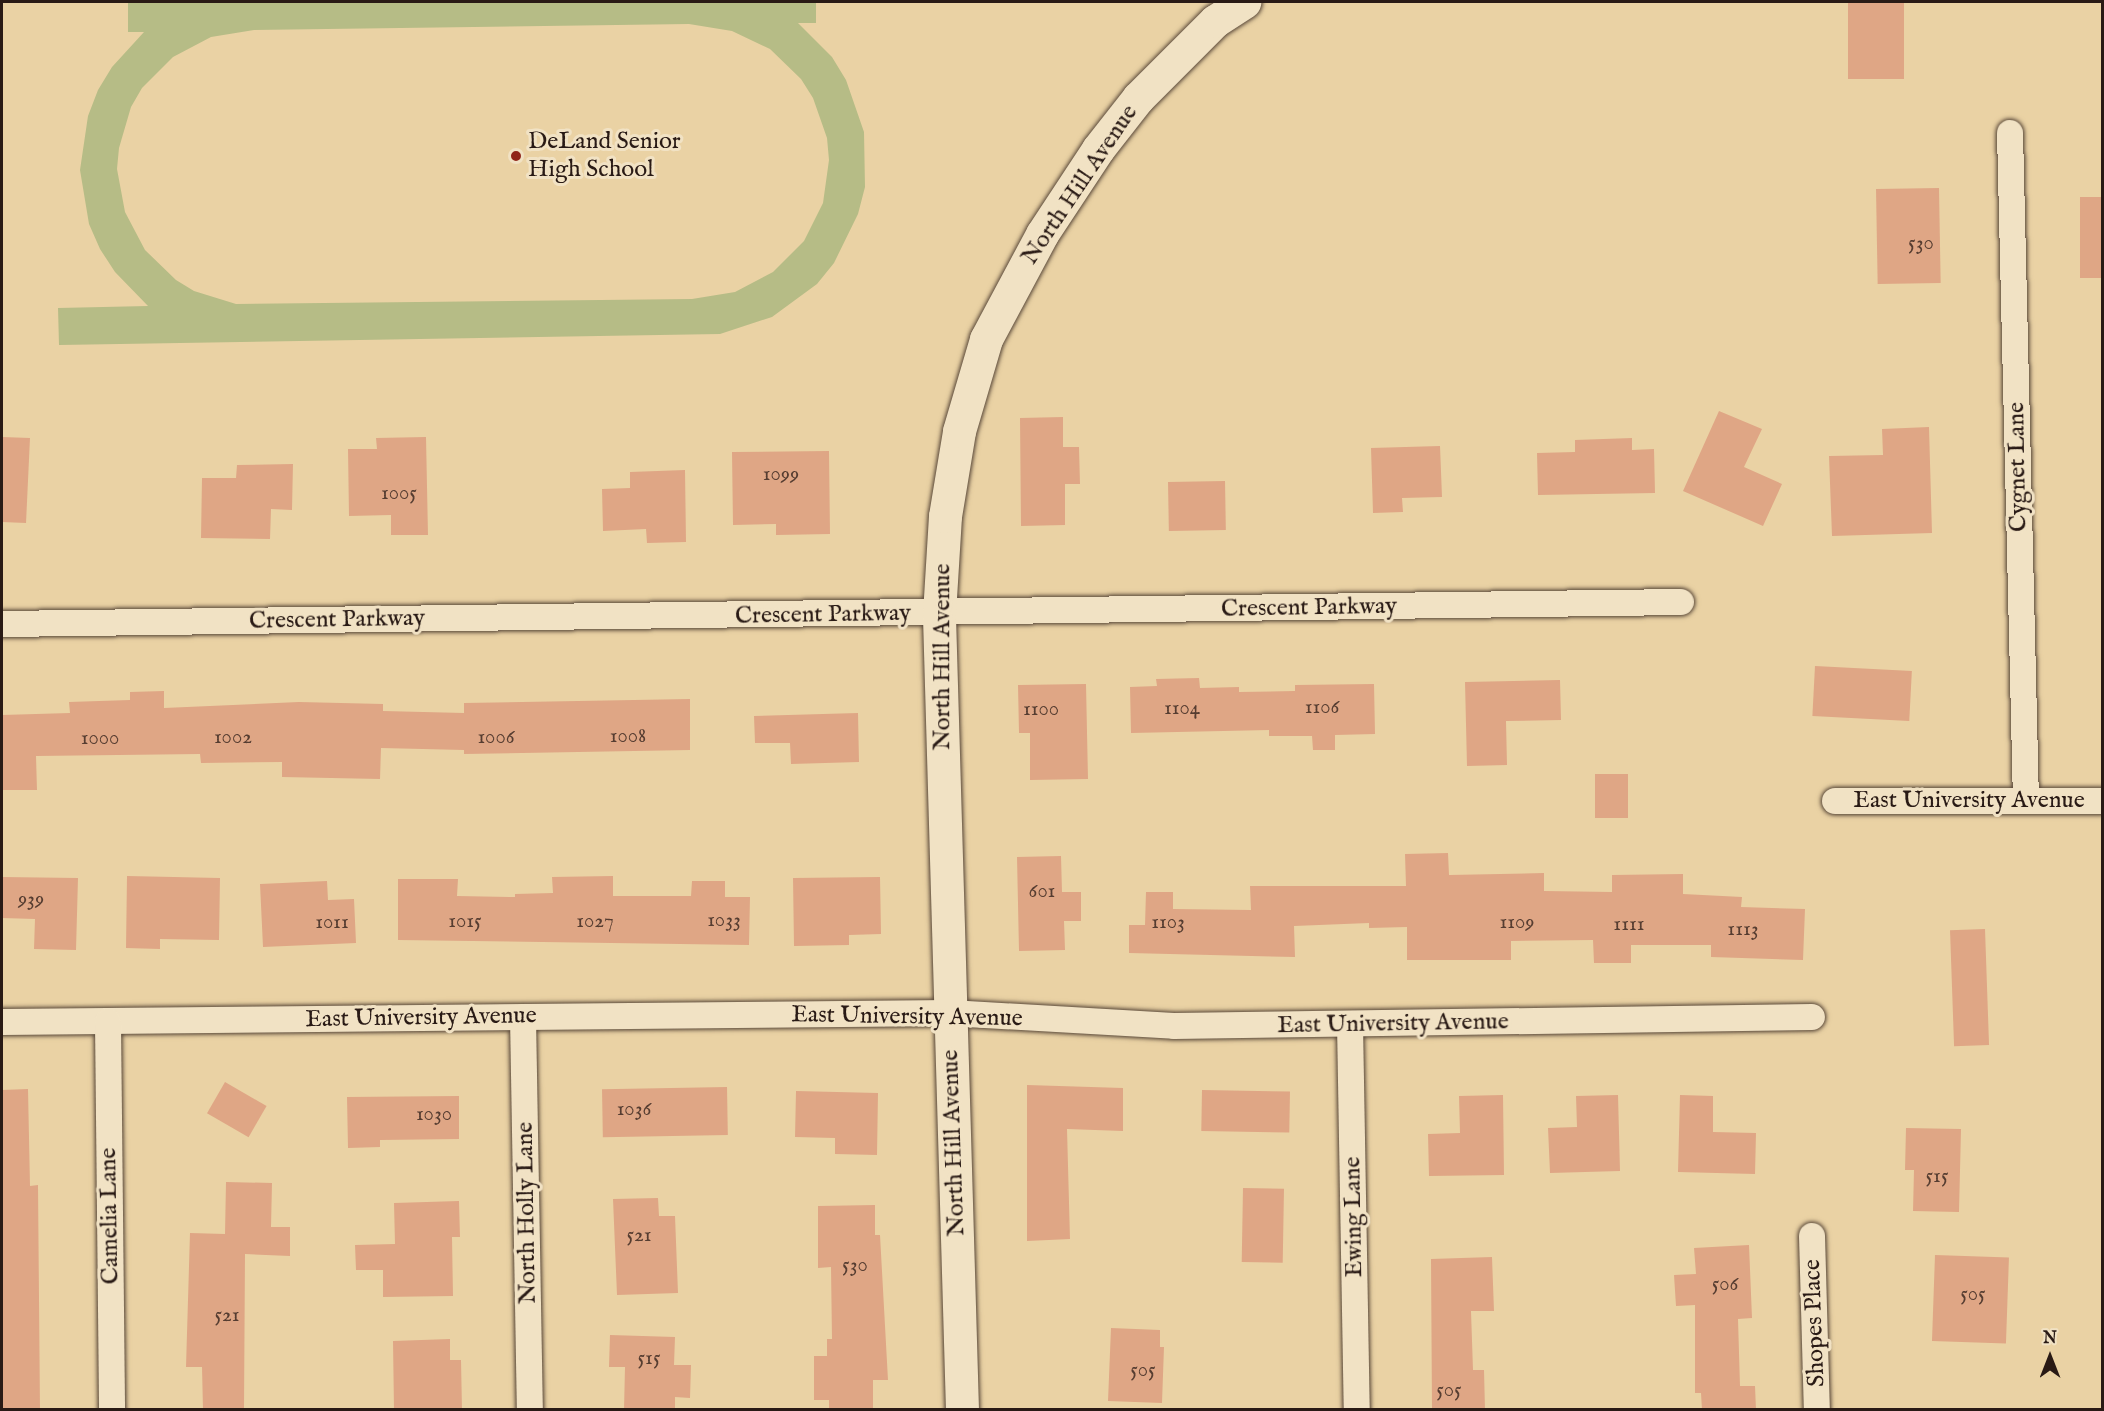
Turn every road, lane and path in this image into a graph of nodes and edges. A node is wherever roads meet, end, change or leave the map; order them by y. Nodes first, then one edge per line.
1 (1244, 2) edge
2 (2010, 133) dead end
3 (1681, 602) dead end
4 (939, 614) junction
5 (2, 624) edge
6 (1835, 801) dead end
7 (2026, 801) junction
8 (2103, 801) edge
9 (950, 1013) junction
10 (523, 1017) junction
11 (1812, 1017) dead end
12 (2, 1022) edge
13 (108, 1022) junction
14 (1350, 1024) junction
15 (1812, 1236) dead end
16 (112, 1410) edge
17 (530, 1410) edge
18 (962, 1410) edge
19 (1358, 1410) edge
20 (1817, 1410) edge

1 - 4 street, North Hill Avenue
2 - 7 street, Cygnet Lane
3 - 4 street, Crescent Parkway
4 - 5 street, Crescent Parkway
4 - 9 street, North Hill Avenue
6 - 7 street, East University Avenue
7 - 8 street, East University Avenue
9 - 10 street, East University Avenue
9 - 14 street, East University Avenue
9 - 18 street, North Hill Avenue
10 - 13 street, East University Avenue
10 - 17 street, North Holly Lane
11 - 14 street, East University Avenue
12 - 13 street, East University Avenue
13 - 16 street, Camelia Lane
14 - 19 street, Ewing Lane
15 - 20 street, Shopes Place

